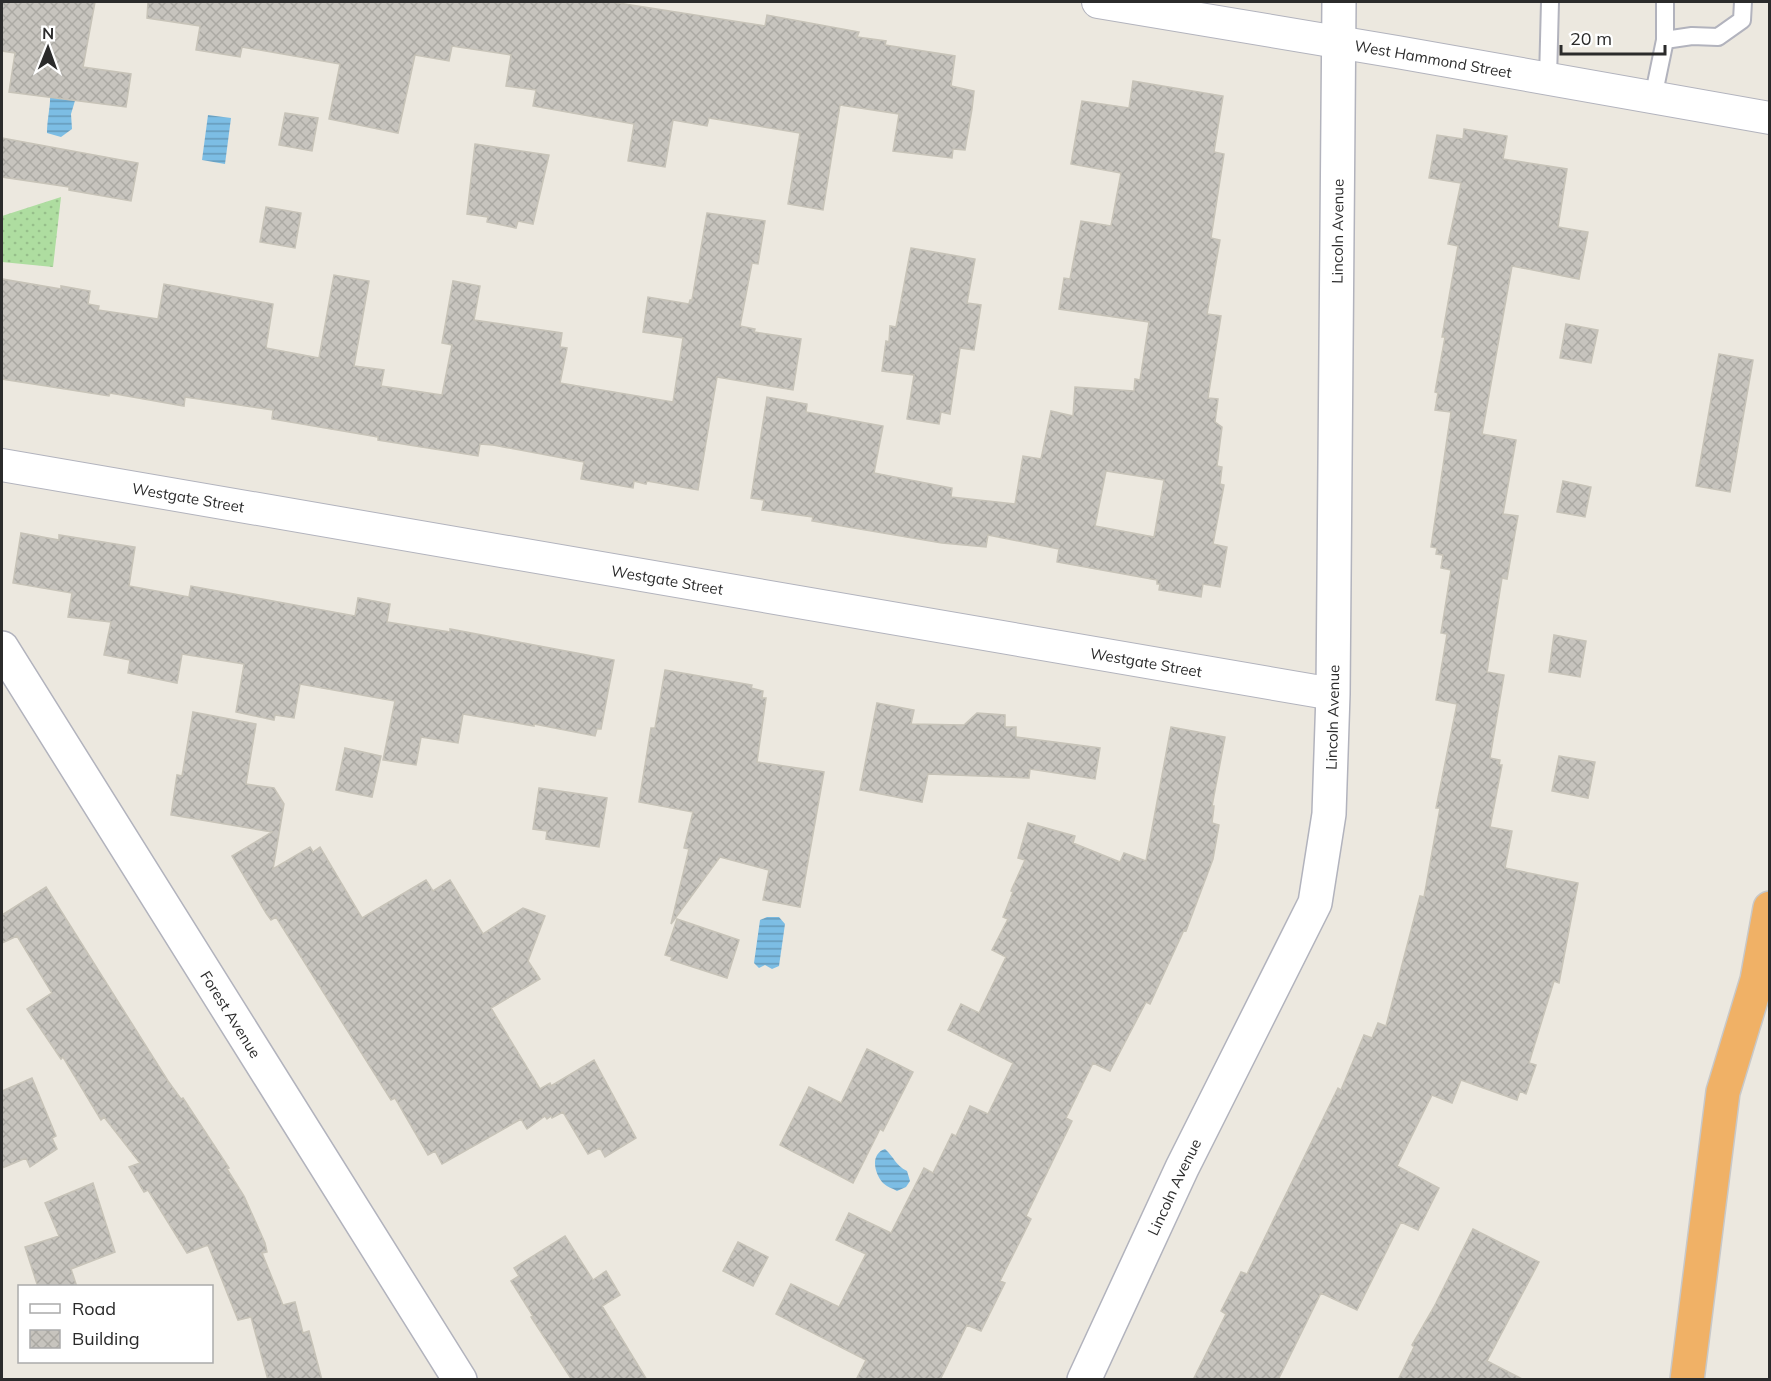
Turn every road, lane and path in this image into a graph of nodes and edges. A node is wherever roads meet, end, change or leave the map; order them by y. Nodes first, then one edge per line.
1 (1098, 2) edge
2 (1339, 2) edge
3 (1550, 2) edge
4 (1665, 2) edge
5 (1743, 2) edge
6 (1665, 40) junction
7 (1338, 43) junction
8 (1548, 79) junction
9 (1653, 98) junction
10 (1770, 118) edge
11 (2, 465) edge
12 (2, 648) edge
13 (1333, 694) junction
14 (1770, 908) edge
15 (460, 1380) edge
16 (1084, 1380) edge
17 (1687, 1380) edge

1 - 7 street, West Hammond Street
2 - 7 main road, Lincoln Avenue
3 - 8 lane
4 - 6 lane
5 - 6 lane
6 - 9 lane
7 - 8 street, West Hammond Street
7 - 13 main road, Lincoln Avenue
8 - 9 street, West Hammond Street
9 - 10 street, West Hammond Street
11 - 13 street, Westgate Street
12 - 15 main road, Forest Avenue
13 - 16 main road, Lincoln Avenue
14 - 17 highway

